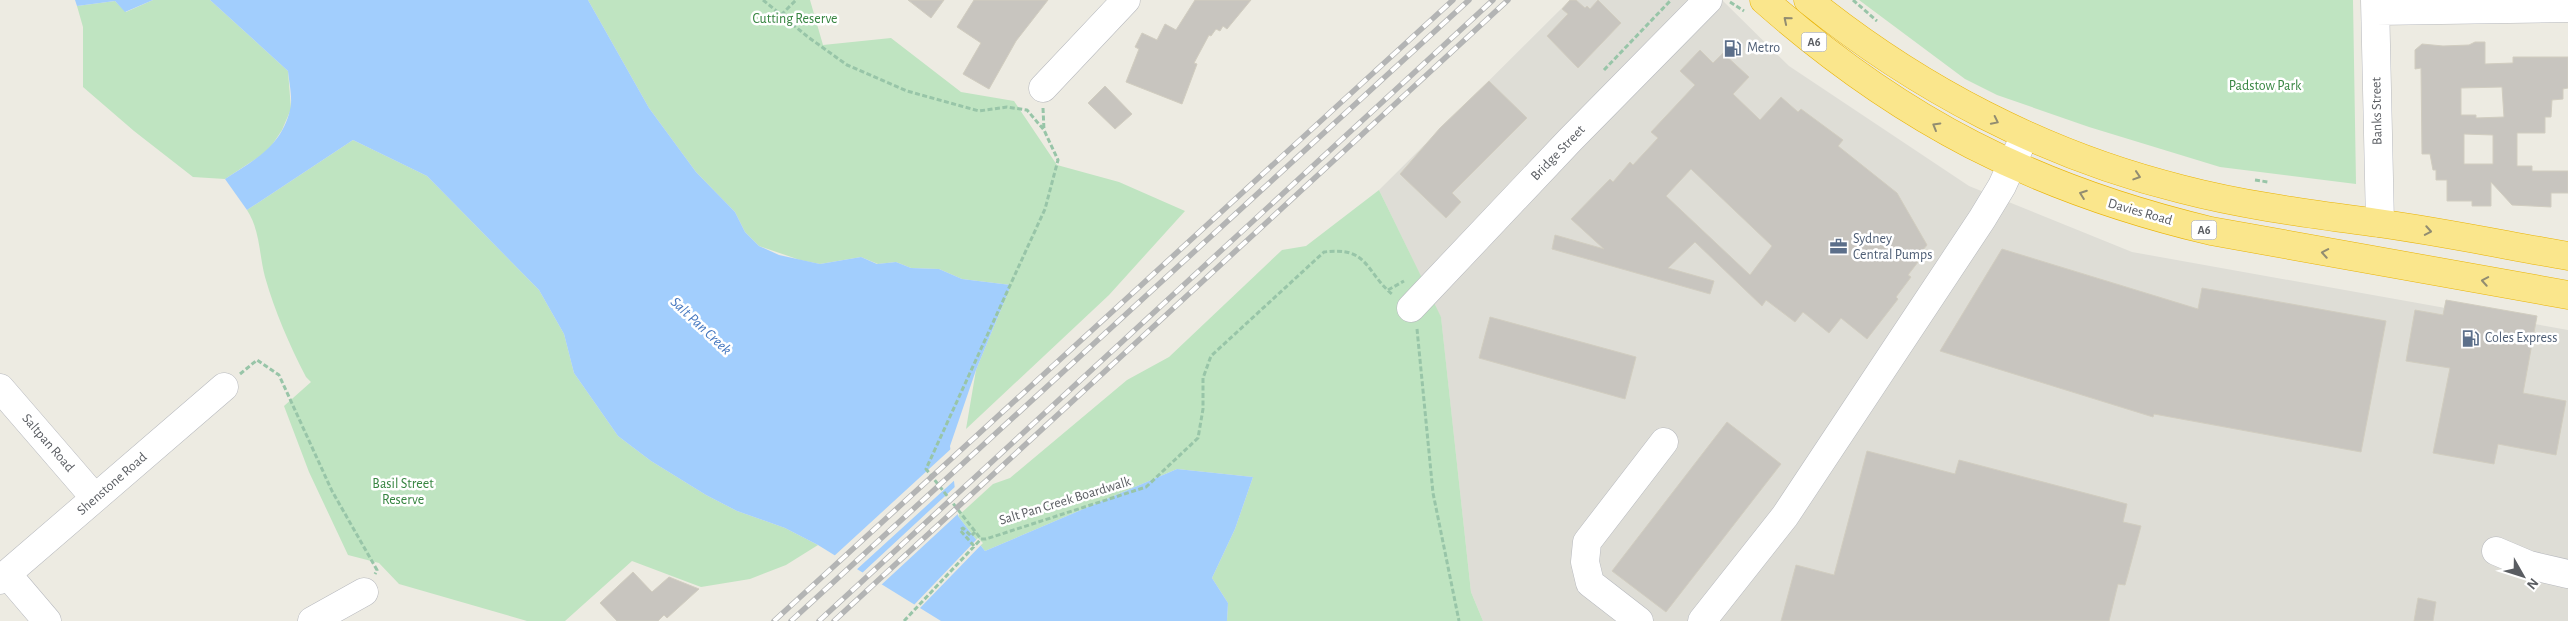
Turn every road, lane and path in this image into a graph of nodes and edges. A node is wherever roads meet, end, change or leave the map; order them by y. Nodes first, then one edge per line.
1 (763, 0) edge
2 (796, 0) edge
3 (1126, 0) edge
4 (1708, 0) edge
5 (1764, 0) edge
6 (1808, 0) edge
7 (1853, 0) edge
8 (2375, 6) edge
9 (2568, 8) edge
10 (781, 15) junction
11 (1880, 24) dead end
12 (1043, 88) dead end
13 (2025, 135) junction
14 (2011, 165) junction
15 (2246, 178) dead end
16 (2275, 184) dead end
17 (2380, 223) junction
18 (2568, 256) edge
19 (2562, 294) edge
20 (1410, 308) junction
21 (224, 387) joint
22 (0, 388) edge
23 (1664, 442) dead end
24 (95, 498) junction
25 (975, 532) junction
26 (981, 539) junction
27 (974, 546) junction
28 (2496, 551) dead end
29 (2568, 574) edge
30 (3, 577) edge
31 (364, 592) joint
32 (47, 621) edge
33 (312, 621) edge
34 (904, 621) edge
35 (1459, 621) edge
36 (1639, 621) edge
37 (1702, 621) edge

1 - 10 path
2 - 10 path
3 - 12 street
4 - 20 street, Bridge Street
14 -> 5 highway, Davies Road / A6
6 -> 13 highway, A6
7 - 11 path
8 - 9 street
8 - 17 street, Banks Street
10 - 25 path
13 - 14 street
13 -> 17 highway, A6
19 -> 14 highway, Davies Road / A6
14 - 37 street
15 - 16 path
17 -> 18 highway, A6
17 - 19 highway
20 - 26 path, Salt Pan Creek Boardwalk
20 - 35 path
21 - 24 street, Shenstone Road
21 - 31 path
22 - 24 street, Saltpan Road
23 - 36 street
24 - 30 street, Shenstone Road
25 - 26 path
25 - 27 path
26 - 27 path
27 - 34 path
28 - 29 street
30 - 32 street
31 - 33 street

